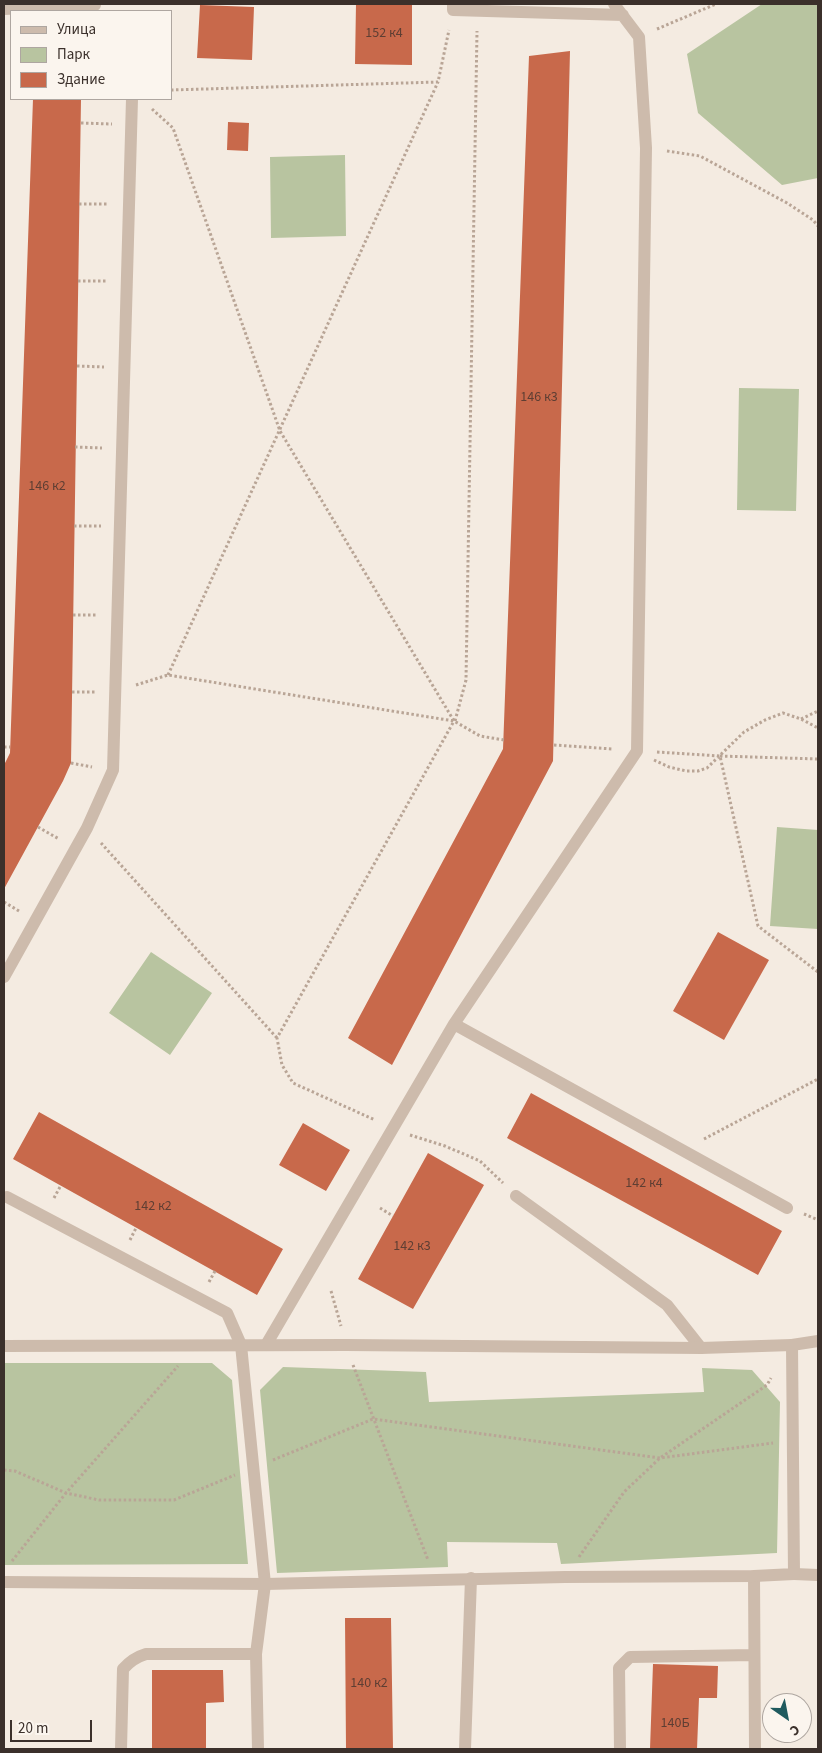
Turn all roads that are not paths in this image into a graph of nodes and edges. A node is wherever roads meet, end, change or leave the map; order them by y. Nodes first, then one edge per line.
1 (614, 4) edge
2 (96, 7) edge
3 (453, 7) edge
4 (4, 9) edge
5 (623, 16) junction
6 (132, 100) edge
7 (4, 977) edge
8 (454, 1024) junction
9 (516, 1196) road end
10 (7, 1197) dead end
11 (787, 1208) dead end
12 (818, 1341) edge
13 (240, 1345) junction
14 (266, 1345) junction
15 (792, 1345) junction
16 (4, 1346) edge
17 (701, 1348) junction
18 (794, 1574) junction
19 (818, 1575) edge
20 (754, 1576) junction
21 (471, 1578) junction
22 (4, 1582) edge
23 (265, 1584) junction
24 (256, 1654) junction
25 (754, 1655) junction
26 (121, 1749) edge
27 (258, 1749) edge
28 (465, 1749) edge
29 (620, 1749) edge
30 (755, 1749) edge

1 - 5 street
2 - 4 street
3 - 5 street
5 - 8 street
6 - 7 street
8 - 11 street
8 - 14 street
9 - 17 street
10 - 13 street
12 - 15 street
13 - 14 street
13 - 16 street
13 - 23 street
14 - 17 street
15 - 17 street
15 - 18 street
18 - 19 street
18 - 20 street
20 - 21 street
20 - 25 street
21 - 23 street
21 - 28 street
22 - 23 street
23 - 24 street
24 - 26 street
24 - 27 street
25 - 29 street
25 - 30 street

